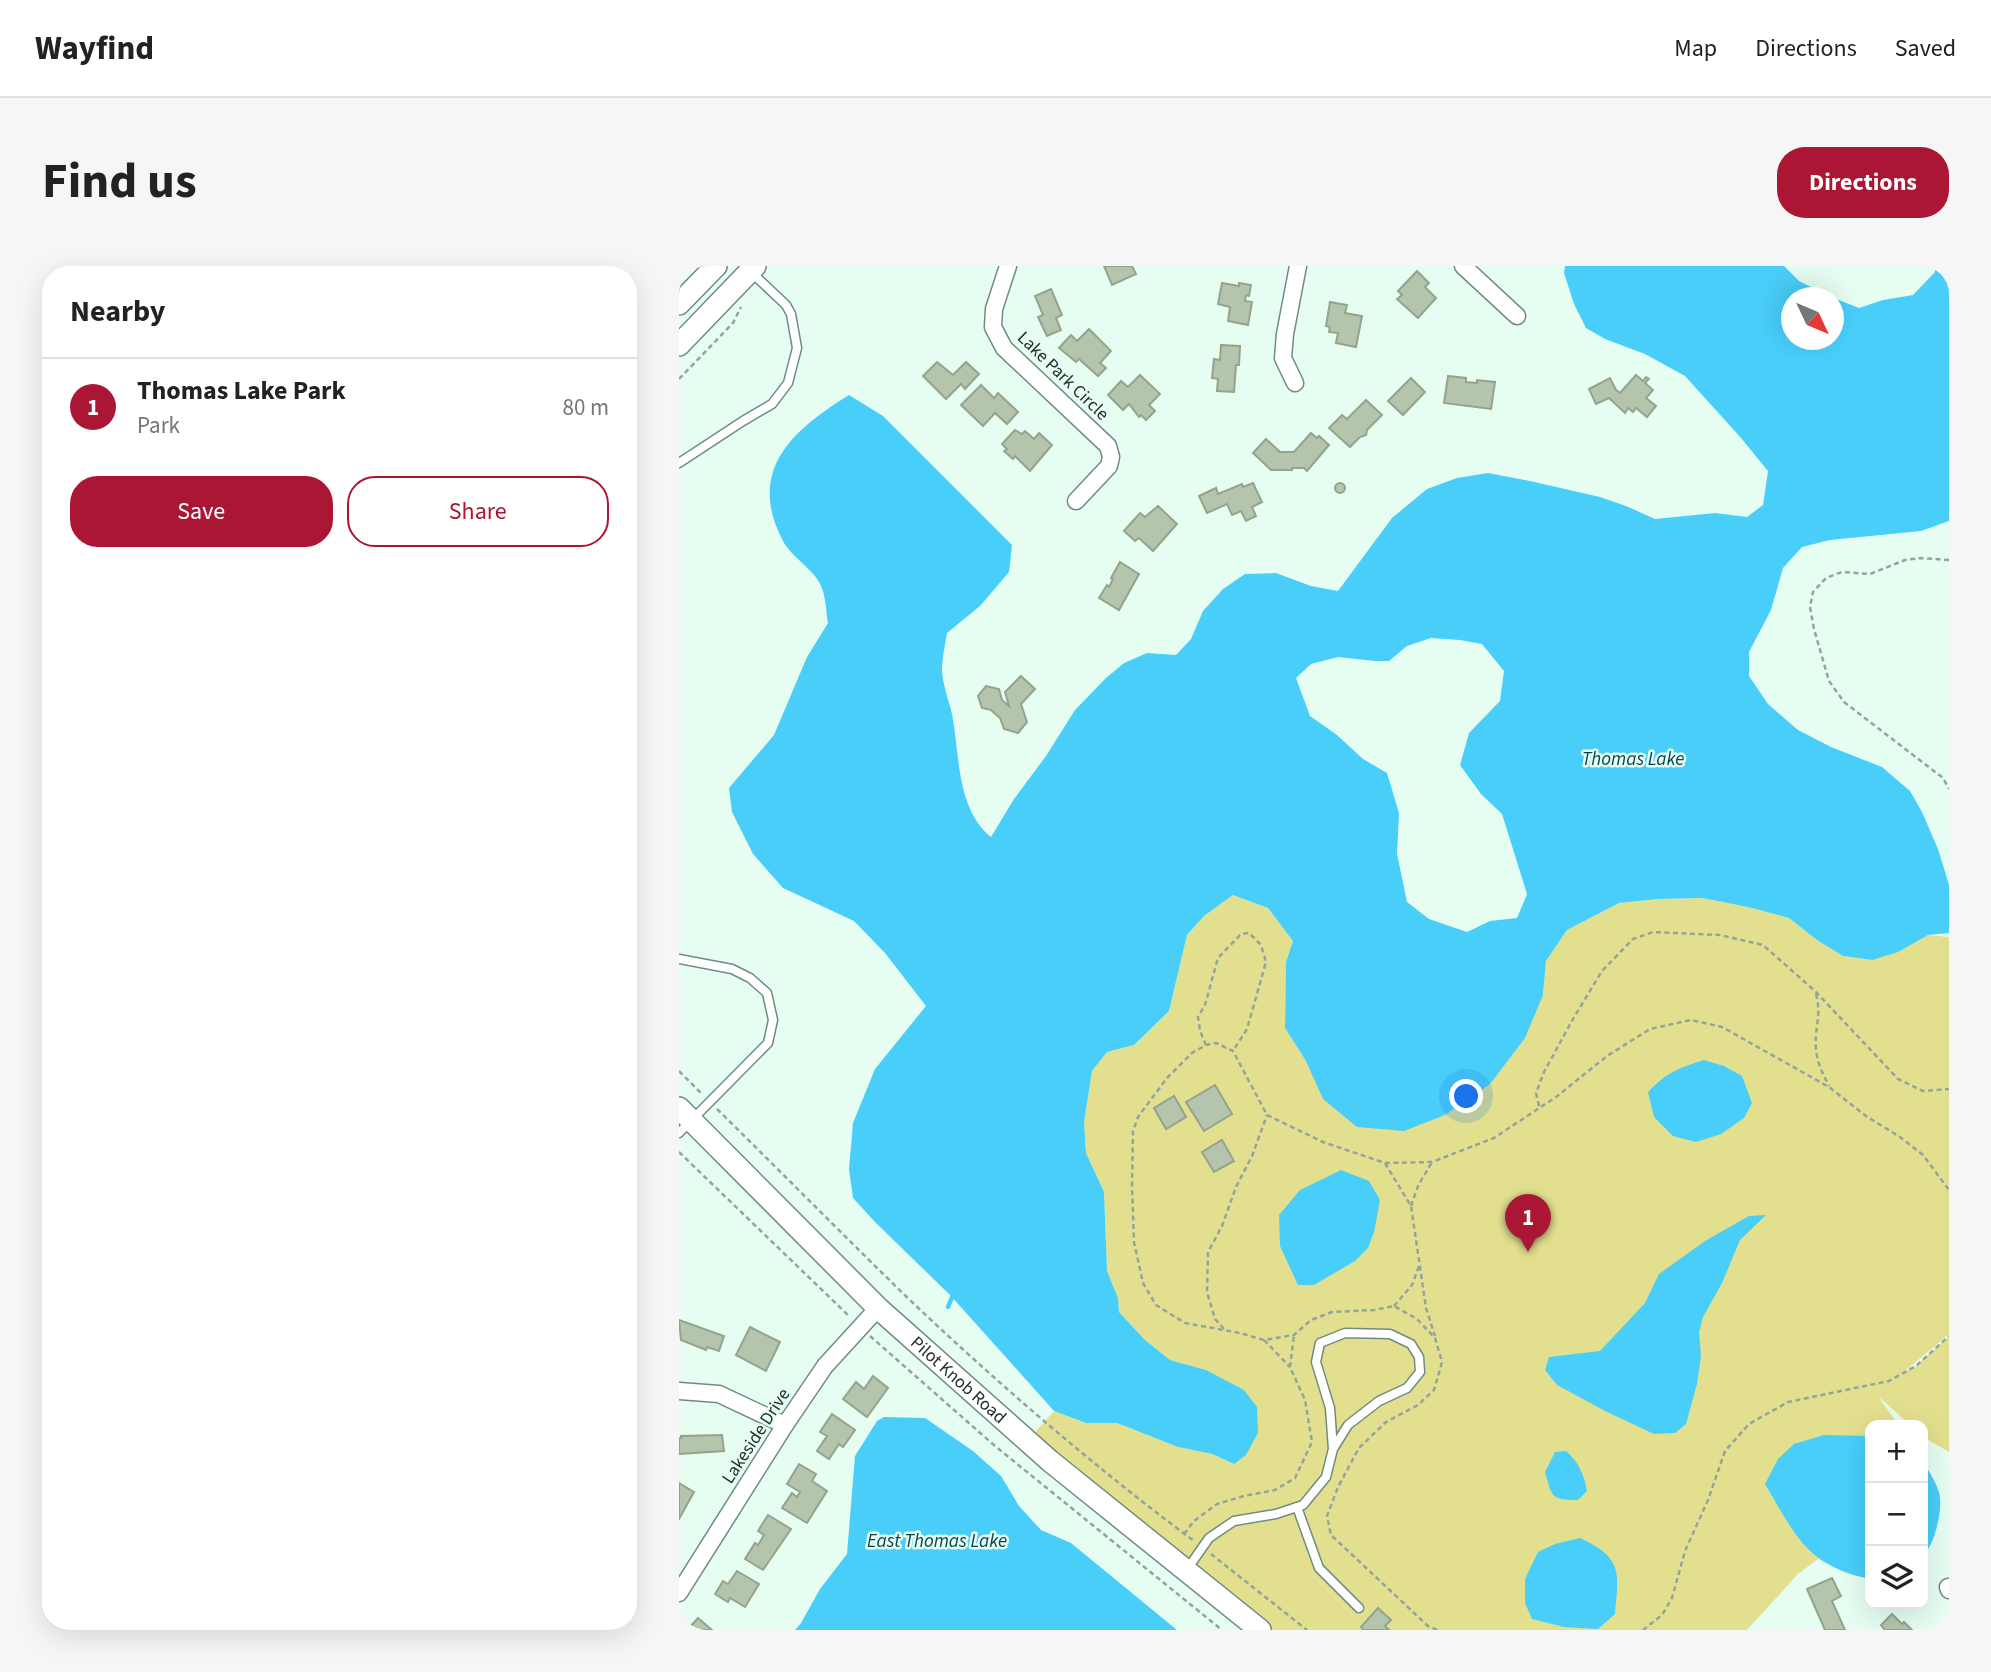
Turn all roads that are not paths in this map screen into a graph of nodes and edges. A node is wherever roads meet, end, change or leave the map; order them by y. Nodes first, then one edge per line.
1 (716, 266) edge
2 (1008, 266) edge
3 (1298, 266) edge
4 (1463, 266) edge
5 (750, 268) edge
6 (679, 304) edge
7 (1517, 316) dead end
8 (679, 345) edge
9 (1295, 383) dead end
10 (679, 463) edge
11 (1076, 501) dead end
12 (679, 959) edge
13 (683, 1120) edge
14 (878, 1308) junction
15 (679, 1391) edge
16 (785, 1425) junction
17 (1333, 1449) junction
18 (1297, 1507) junction
19 (1186, 1571) junction
20 (679, 1593) edge
21 (1359, 1608) dead end
22 (1260, 1630) edge

1 - 6 main road
2 - 11 street, Lake Park Circle
3 - 9 street
4 - 7 street
5 - 8 main road
5 - 10 lane
12 - 13 lane
13 - 14 main road, Pilot Knob Road
14 - 16 street, Lakeside Drive
14 - 19 main road, Pilot Knob Road
15 - 16 street
16 - 20 street, Lakeside Drive
17 - 17 lane
17 - 18 lane
18 - 19 lane
18 - 21 lane
19 - 22 main road, Pilot Knob Road

